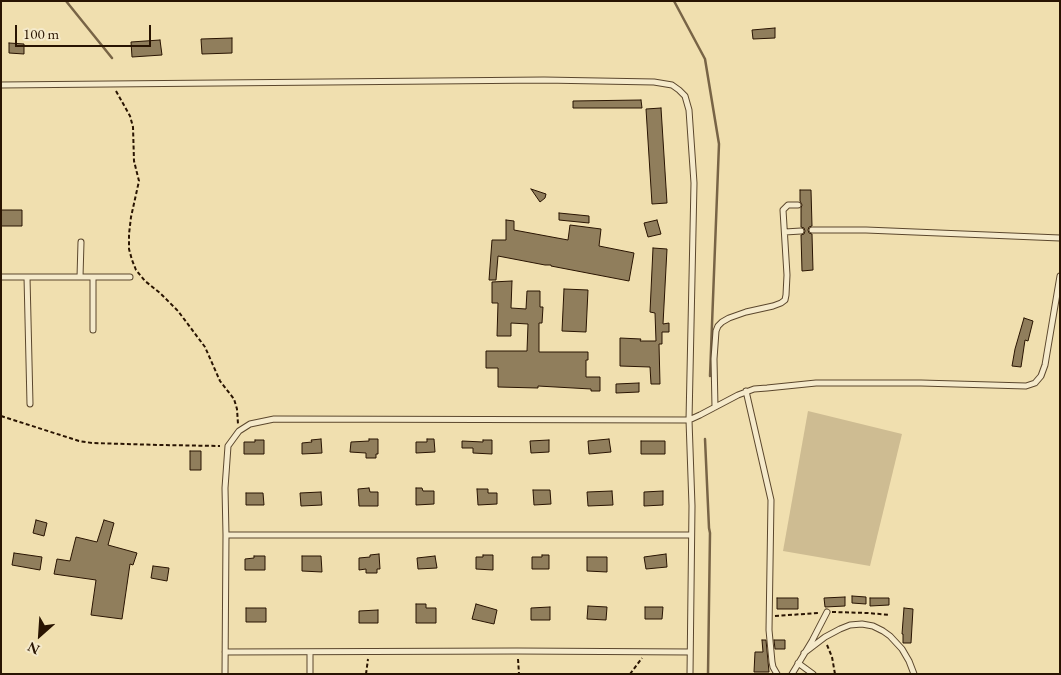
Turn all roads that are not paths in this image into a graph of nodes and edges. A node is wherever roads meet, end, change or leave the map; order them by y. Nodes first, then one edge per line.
1 (1, 85) edge
2 (798, 204) dead end
3 (801, 230) dead end
4 (812, 230) dead end
5 (784, 232) junction
6 (1060, 238) edge
7 (81, 242) dead end
8 (1060, 276) edge
9 (1, 277) edge
10 (27, 277) junction
11 (80, 277) junction
12 (94, 277) junction
13 (130, 277) dead end
14 (93, 330) dead end
15 (746, 391) junction
16 (30, 404) dead end
17 (715, 407) junction
18 (689, 420) junction
19 (691, 535) junction
20 (226, 536) junction
21 (827, 612) dead end
22 (224, 652) junction
23 (310, 652) junction
24 (690, 652) junction
25 (804, 653) junction
26 (798, 663) junction
27 (225, 674) edge
28 (310, 674) edge
29 (690, 674) edge
30 (777, 674) edge
31 (792, 674) edge
32 (813, 674) edge
33 (914, 674) edge

1 - 18 lane
2 - 5 lane
3 - 5 lane
4 - 6 lane
5 - 17 lane
7 - 11 lane
8 - 15 lane
9 - 10 lane
10 - 11 lane
10 - 16 lane
11 - 12 lane
12 - 13 lane
12 - 14 lane
15 - 17 lane
15 - 30 lane
17 - 18 lane
18 - 19 lane
18 - 20 lane
19 - 20 lane
19 - 24 lane
20 - 22 lane
21 - 25 lane
22 - 23 lane
22 - 27 lane
23 - 24 lane
23 - 28 lane
24 - 29 lane
25 - 26 lane
25 - 33 lane
26 - 31 lane
26 - 32 lane

